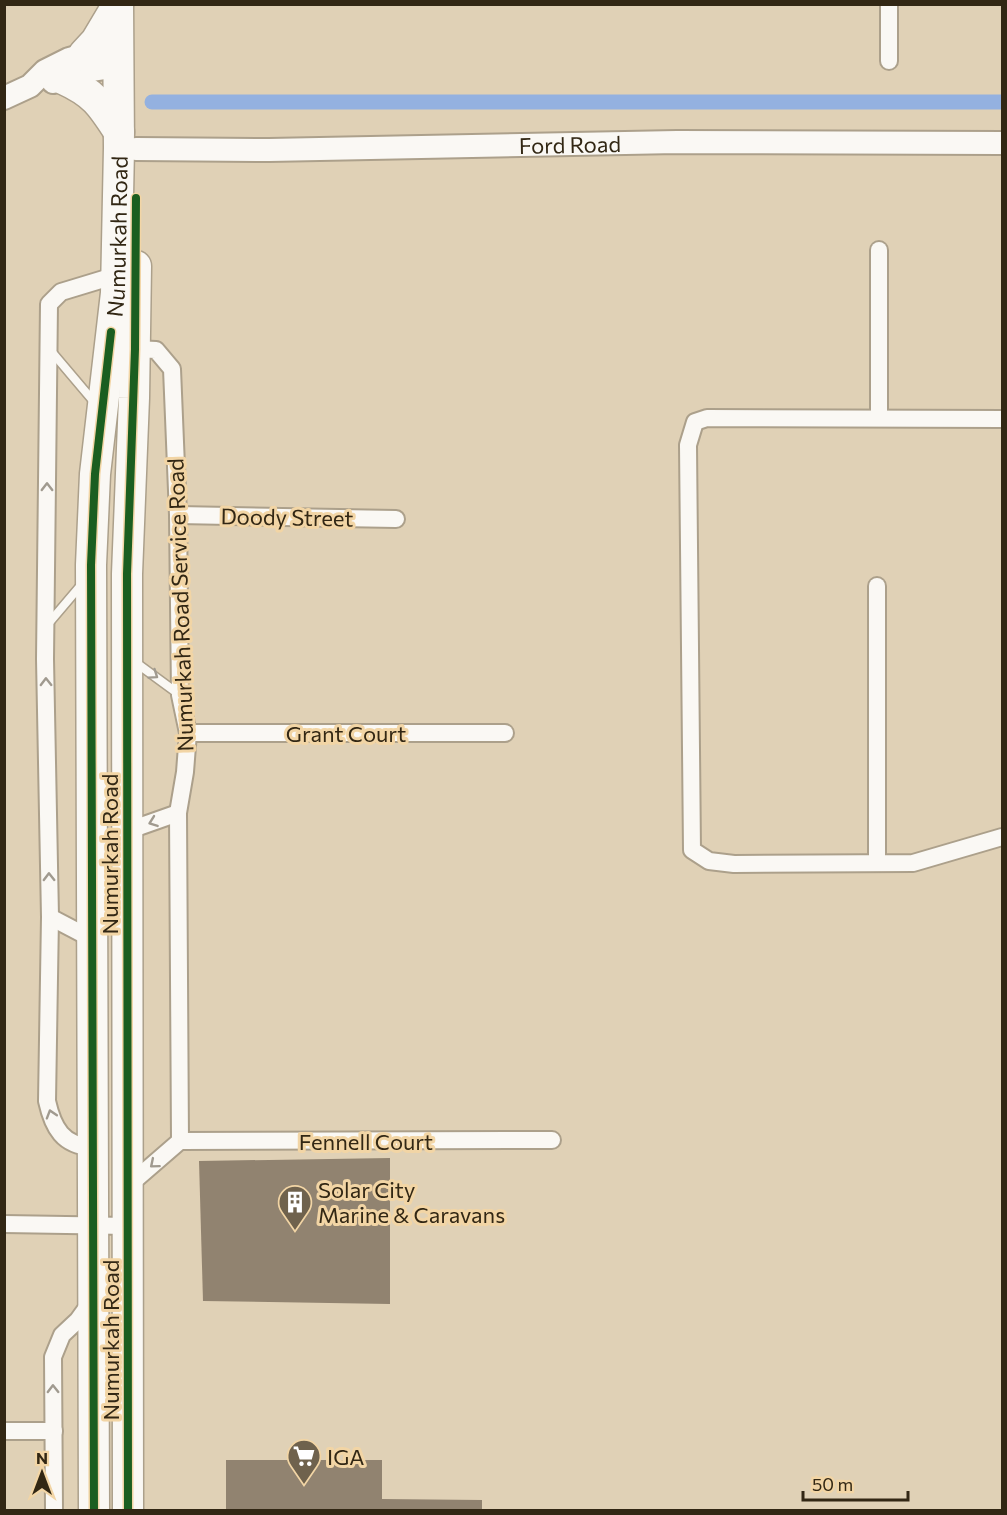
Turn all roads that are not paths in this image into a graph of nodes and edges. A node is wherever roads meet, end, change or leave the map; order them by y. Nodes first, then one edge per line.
1 (118, 4) edge
2 (134, 4) edge
3 (889, 4) edge
4 (84, 54) junction
5 (126, 59) junction
6 (889, 61) dead end
7 (63, 79) junction
8 (30, 86) junction
9 (4, 98) edge
10 (125, 143) junction
11 (1002, 143) edge
12 (879, 250) dead end
13 (117, 275) junction
14 (48, 347) junction
15 (122, 349) junction
16 (101, 410) junction
17 (879, 418) junction
18 (1002, 419) edge
19 (178, 515) junction
20 (396, 519) dead end
21 (91, 565) junction
22 (877, 586) dead end
23 (127, 614) junction
24 (46, 627) junction
25 (127, 656) junction
26 (91, 680) junction
27 (180, 695) junction
28 (188, 733) junction
29 (505, 733) dead end
30 (178, 813) junction
31 (127, 831) junction
32 (1002, 837) edge
33 (877, 863) junction
34 (50, 917) junction
35 (92, 939) junction
36 (128, 1113) junction
37 (552, 1140) dead end
38 (180, 1142) junction
39 (92, 1147) junction
40 (128, 1186) junction
41 (4, 1224) edge
42 (93, 1225) junction
43 (128, 1226) junction
44 (93, 1300) junction
45 (4, 1431) edge
46 (54, 1431) junction
47 (54, 1510) edge
48 (94, 1510) edge
49 (128, 1510) edge

1 - 4 highway
1 - 5 highway, Numurkah Road
2 - 5 highway, Numurkah Road
3 - 6 street
4 - 5 street
4 - 8 street
5 - 7 street
5 - 10 highway, Numurkah Road
7 - 8 street
7 - 10 highway
8 - 9 street
10 - 11 street, Ford Road
10 - 13 highway, Numurkah Road
10 - 15 highway, Numurkah Road
12 - 17 street
13 - 14 street
13 - 15 highway, Numurkah Road
14 - 16 lane
24 -> 14 street
15 - 16 highway, Numurkah Road
15 - 19 street, Numurkah Road Service Road
15 - 23 highway, Numurkah Road
16 - 21 highway, Numurkah Road
17 - 18 street
17 - 33 street
19 - 20 street, Doody Street
19 - 27 street, Numurkah Road Service Road
21 - 24 lane
21 - 26 highway, Numurkah Road
22 - 33 street
23 - 25 highway, Numurkah Road
23 - 26 highway
34 -> 24 street
25 -> 27 lane
25 - 31 highway, Numurkah Road
26 - 35 highway, Numurkah Road
27 - 28 street, Numurkah Road Service Road
28 - 29 street, Grant Court
28 - 30 street, Numurkah Road Service Road
30 -> 31 street
30 - 38 street, Numurkah Road Service Road
31 - 36 highway, Numurkah Road
32 - 33 street
34 - 35 street
39 -> 34 street
35 - 39 highway, Numurkah Road
36 - 39 highway
36 - 40 highway, Numurkah Road
37 - 38 street, Fennell Court
38 -> 40 street
39 - 42 highway, Numurkah Road
40 - 43 highway, Numurkah Road
41 - 42 street
42 - 43 street
42 - 44 highway, Numurkah Road
43 - 49 highway, Numurkah Road
46 -> 44 street
44 - 48 highway, Numurkah Road
45 - 46 street
46 - 47 street

